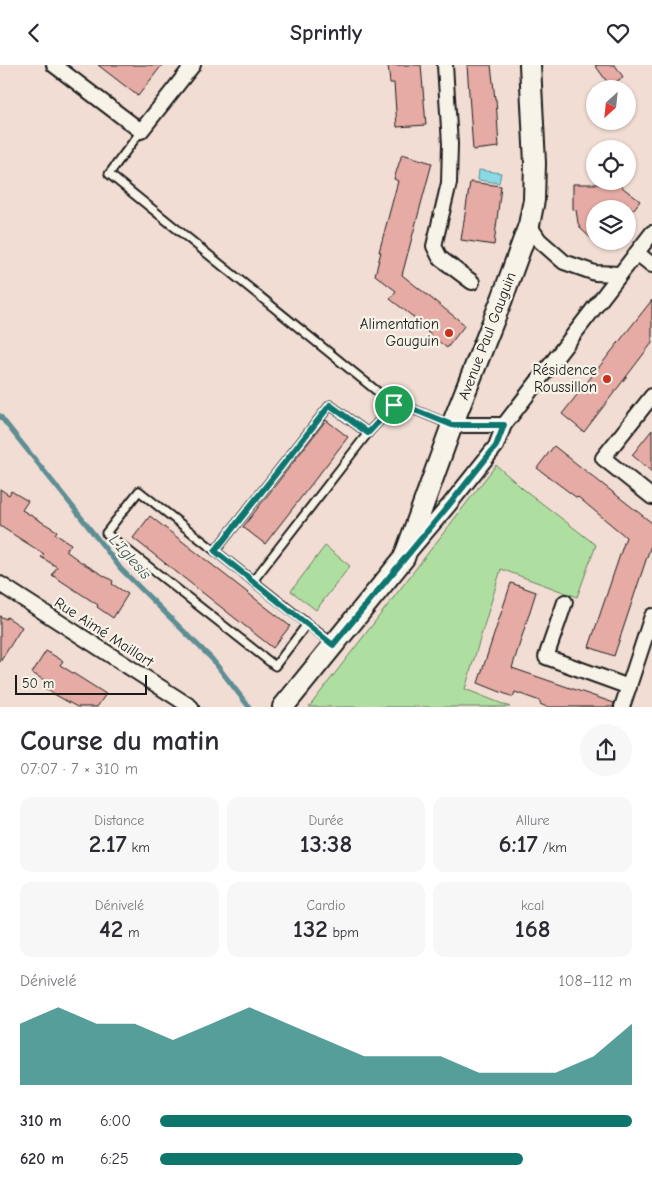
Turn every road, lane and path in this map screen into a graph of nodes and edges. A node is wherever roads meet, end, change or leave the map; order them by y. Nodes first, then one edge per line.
1 (54, 65) edge
2 (193, 65) edge
3 (445, 65) edge
4 (530, 65) edge
5 (141, 131) junction
6 (529, 225) junction
7 (652, 233) edge
8 (637, 253) junction
9 (652, 265) edge
10 (620, 274) junction
11 (472, 282) dead end
12 (652, 396) edge
13 (394, 405) junction
14 (452, 425) junction
15 (504, 425) junction
16 (368, 433) junction
17 (652, 497) edge
18 (215, 551) junction
19 (404, 558) junction
20 (253, 581) junction
21 (0, 584) edge
22 (565, 602) dead end
23 (652, 616) edge
24 (307, 624) junction
25 (333, 645) junction
26 (629, 687) junction
27 (191, 707) edge
28 (284, 707) edge
29 (622, 707) edge

1 - 5 street
2 - 5 street
3 - 11 street
4 - 6 street, Avenue Paul Gauguin
5 - 13 lane
6 - 10 street
6 - 14 street, Avenue Paul Gauguin
7 - 8 street
8 - 9 street
8 - 10 street
10 - 15 street
12 - 17 street
13 - 14 lane
13 - 16 lane
14 - 15 street
14 - 19 street, Avenue Paul Gauguin
15 - 19 street
16 - 18 lane
16 - 20 lane
18 - 20 lane
18 - 24 lane
19 - 25 street, Avenue Paul Gauguin
20 - 24 lane
21 - 27 street, Rue Aimé Maillart
22 - 26 street
23 - 26 street
24 - 25 lane
25 - 28 street, Avenue Paul Gauguin
26 - 29 street

